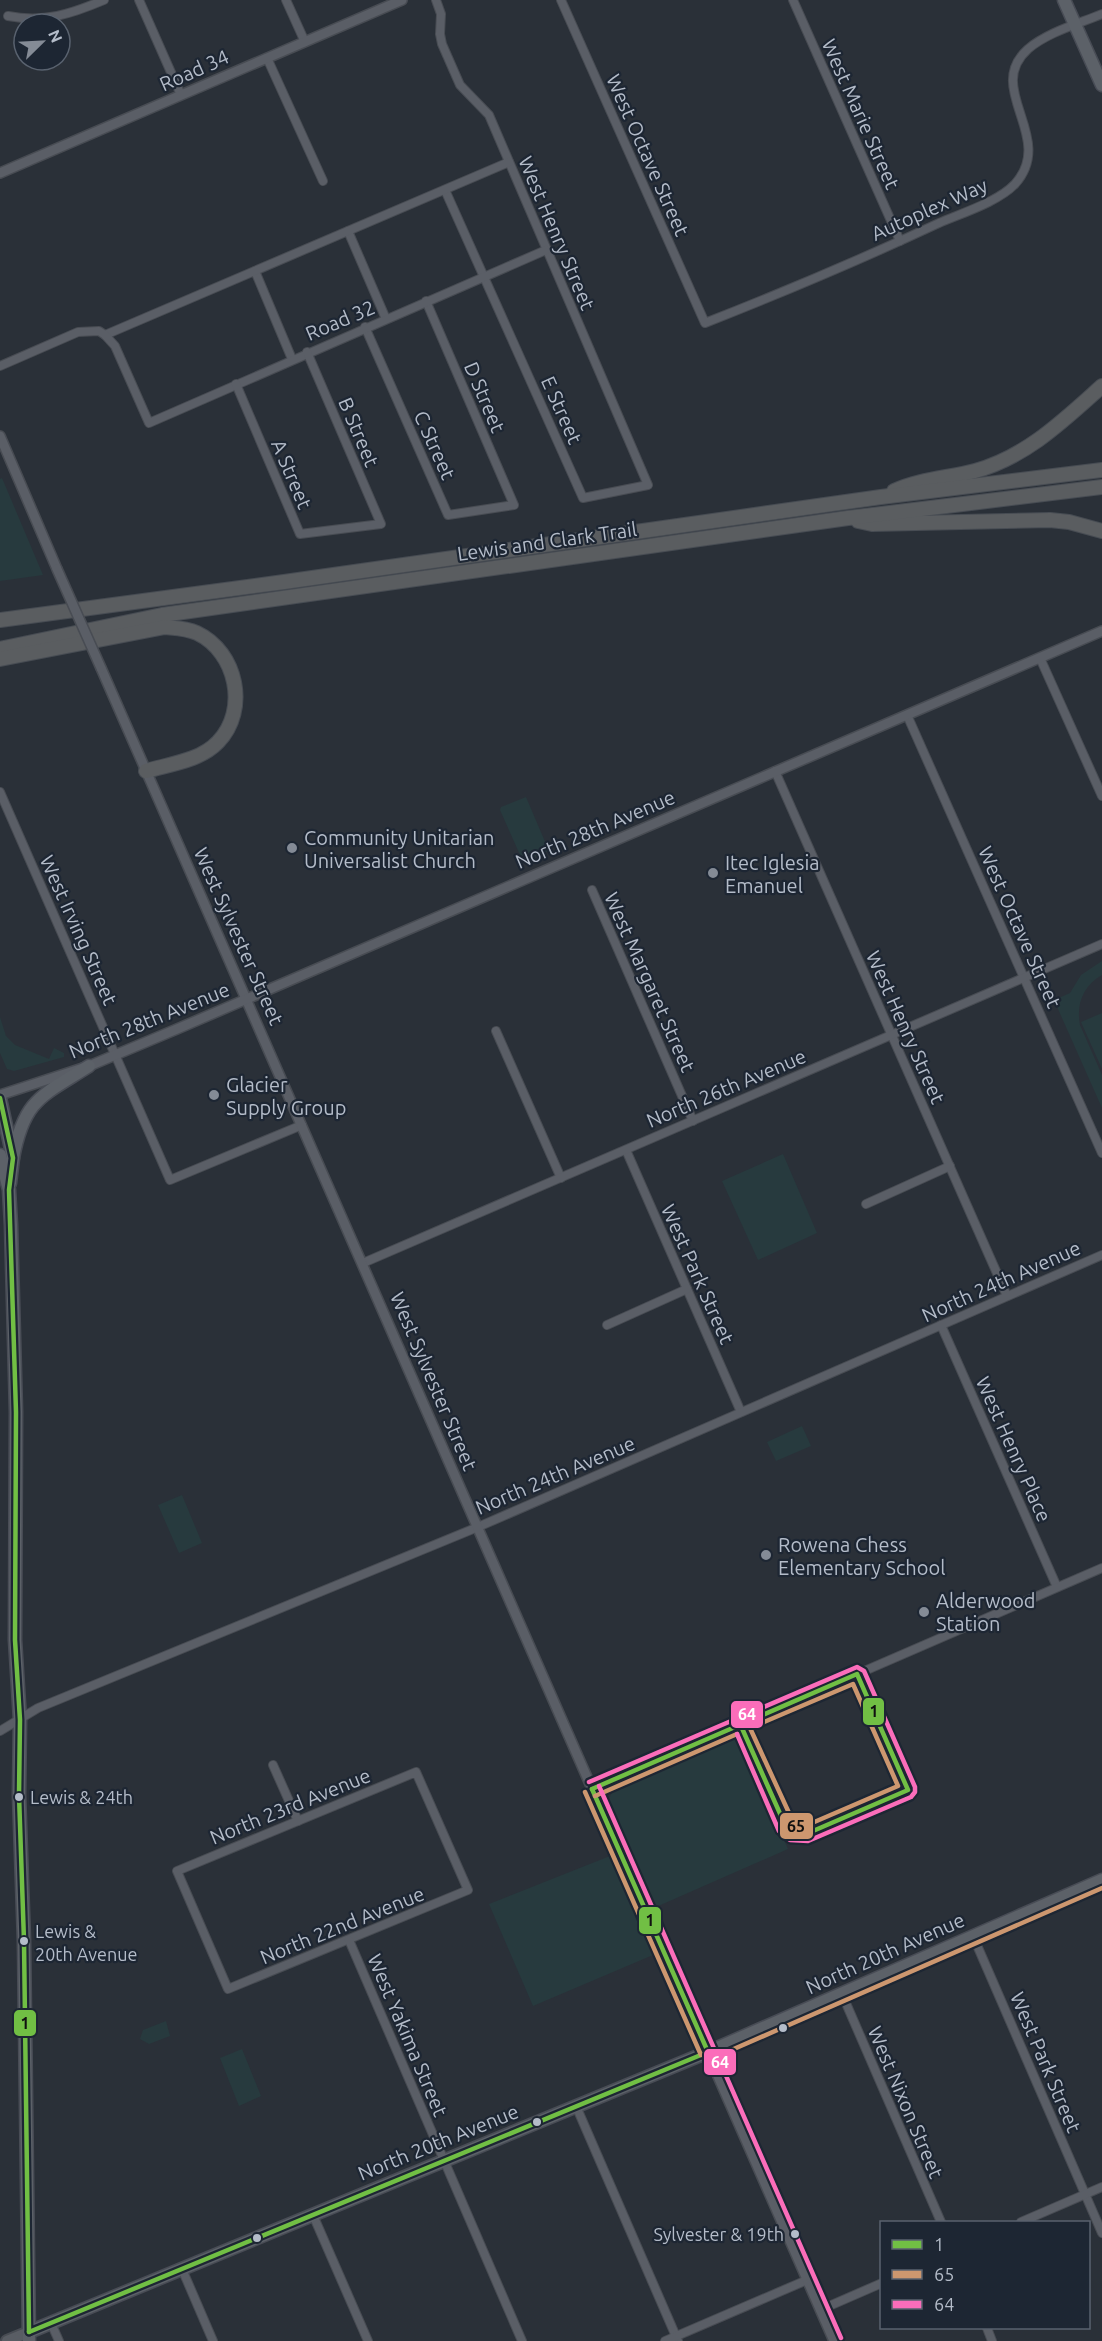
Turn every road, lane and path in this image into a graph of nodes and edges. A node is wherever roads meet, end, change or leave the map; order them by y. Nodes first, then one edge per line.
1 (104, 0) edge
2 (140, 0) edge
3 (286, 0) edge
4 (402, 0) edge
5 (436, 0) edge
6 (561, 0) edge
7 (793, 0) edge
8 (1064, 0) edge
9 (1102, 14) edge
10 (8, 16) dead end
11 (1075, 25) junction
12 (305, 42) junction
13 (267, 58) junction
14 (1102, 85) edge
15 (181, 95) junction
16 (509, 162) junction
17 (0, 173) edge
18 (323, 181) dead end
19 (445, 189) junction
20 (348, 231) junction
21 (900, 241) junction
22 (546, 250) junction
23 (255, 271) junction
24 (484, 277) junction
25 (426, 302) junction
26 (386, 319) junction
27 (705, 323) joint
28 (365, 327) junction
29 (105, 334) junction
30 (307, 352) junction
31 (292, 358) junction
32 (0, 366) edge
33 (236, 384) junction
34 (1102, 386) edge
35 (0, 436) edge
36 (1102, 470) edge
37 (648, 485) joint
38 (1102, 487) edge
39 (880, 497) junction
40 (514, 505) joint
41 (848, 518) junction
42 (381, 524) joint
43 (1102, 531) edge
44 (0, 620) edge
45 (1102, 631) edge
46 (0, 649) edge
47 (1040, 658) junction
48 (0, 659) edge
49 (907, 715) junction
50 (146, 771) junction
51 (775, 771) junction
52 (0, 792) edge
53 (1102, 796) edge
54 (592, 890) dead end
55 (1102, 944) edge
56 (1024, 978) junction
57 (247, 1000) junction
58 (496, 1031) dead end
59 (892, 1035) junction
60 (116, 1055) junction
61 (89, 1066) junction
62 (0, 1096) edge
63 (693, 1121) junction
64 (302, 1125) junction
65 (626, 1150) junction
66 (1102, 1153) edge
67 (0, 1155) edge
68 (13, 1158) junction
69 (950, 1166) junction
70 (561, 1178) junction
71 (9, 1190) junction
72 (867, 1204) dead end
73 (1102, 1255) edge
74 (363, 1263) junction
75 (687, 1289) junction
76 (1007, 1296) junction
77 (607, 1325) dead end
78 (941, 1325) junction
79 (741, 1412) junction
80 (478, 1527) junction
81 (1102, 1568) edge
82 (1057, 1587) junction
83 (857, 1674) junction
84 (20, 1720) junction
85 (0, 1731) edge
86 (273, 1765) dead end
87 (592, 1790) junction
88 (908, 1790) dead end
89 (298, 1821) junction
90 (1102, 1880) edge
91 (468, 1890) joint
92 (973, 1936) junction
93 (349, 1940) junction
94 (228, 1989) joint
95 (842, 1994) junction
96 (708, 2052) junction
97 (576, 2106) junction
98 (444, 2161) junction
99 (1102, 2187) edge
100 (1085, 2194) junction
101 (313, 2215) junction
102 (940, 2221) edge
103 (1025, 2221) edge
104 (1102, 2233) edge
105 (182, 2269) junction
106 (807, 2280) junction
107 (880, 2284) edge
108 (820, 2310) junction
109 (51, 2323) junction
110 (29, 2336) edge
111 (677, 2339) edge
112 (7, 2341) edge
113 (58, 2341) edge
114 (213, 2341) edge
115 (368, 2341) edge
116 (522, 2341) edge
117 (665, 2341) edge
118 (834, 2341) edge

1 - 10 street
2 - 15 street
3 - 12 street
4 - 12 street, Road 34
5 - 16 street, West Henry Street
6 - 27 street, West Octave Street
7 - 21 street, West Marie Street
8 - 11 main road
9 - 11 street
11 - 14 main road
11 - 21 street, Autoplex Way
12 - 13 street, Road 34
13 - 15 street, Road 34
13 - 18 street
15 - 17 street, Road 34
16 - 19 street
16 - 22 street, West Henry Street
19 - 20 street
19 - 24 street
20 - 23 street
20 - 26 street
21 - 27 street, Autoplex Way
22 - 24 street, Road 32
22 - 37 street, West Henry Street
23 - 29 street
23 - 31 street
24 - 25 street, Road 32
24 - 37 street, E Street
25 - 26 street, Road 32
25 - 40 street, D Street
26 - 28 street, Road 32
28 - 30 street, Road 32
28 - 40 street, C Street
29 - 32 street
29 - 33 street, Road 32
30 - 31 street, Road 32
30 - 42 street, B Street
31 - 33 street, Road 32
33 - 42 street, A Street
34 - 39 highway
35 - 50 street, West Sylvester Street, bridge
36 - 39 highway, Lewis and Clark Trail
38 - 41 highway, Lewis and Clark Trail
39 - 44 highway, Lewis and Clark Trail
41 - 43 highway
41 - 46 highway, Lewis and Clark Trail
45 - 47 street, North 28th Avenue
47 - 49 street, North 28th Avenue
47 - 53 street
48 - 50 highway
49 - 51 street, North 28th Avenue
49 - 56 street, West Octave Street
50 - 57 street, West Sylvester Street
51 - 57 street, North 28th Avenue
51 - 59 street, West Henry Street
52 - 60 street, West Irving Street
54 - 63 street, West Margaret Street
55 - 56 street, North 26th Avenue
56 - 59 street, North 26th Avenue
56 - 66 street, West Octave Street
57 - 60 street, North 28th Avenue
57 - 64 street, West Sylvester Street
58 - 70 street
59 - 63 street, North 26th Avenue
59 - 69 street, West Henry Street
60 - 61 street, North 28th Avenue
60 - 64 street, West Irving Street
61 - 62 street, North 28th Avenue
61 - 68 main road
62 - 68 main road
63 - 65 street, North 26th Avenue
64 - 74 street, West Sylvester Street
65 - 70 street, North 26th Avenue
65 - 75 street, West Park Street
67 - 71 main road
68 - 71 main road
69 - 72 street
69 - 76 street, West Henry Street
70 - 74 street, North 26th Avenue
71 - 84 main road
73 - 76 street, North 24th Avenue
74 - 80 street, West Sylvester Street
75 - 77 street
75 - 79 street, West Park Street
76 - 78 street, North 24th Avenue
78 - 79 street, North 24th Avenue
78 - 82 street, West Henry Place
79 - 80 street, North 24th Avenue
80 - 84 street, North 24th Avenue
80 - 87 street, West Sylvester Street
81 - 82 street
82 - 83 street
83 - 87 street
83 - 88 street
84 - 85 street, North 24th Avenue
84 - 110 main road
86 - 89 street
87 - 96 street, West Sylvester Street
89 - 91 street, North 23rd Avenue
89 - 94 street, North 23rd Avenue
90 - 92 main road, North 20th Avenue
91 - 93 street, North 22nd Avenue
92 - 95 main road, North 20th Avenue
92 - 100 street, West Park Street
93 - 94 street, North 22nd Avenue
93 - 98 street, West Yakima Street
95 - 96 main road, North 20th Avenue
95 - 102 street, West Nixon Street
96 - 97 main road, North 20th Avenue
96 - 106 street, West Sylvester Street
97 - 98 main road, North 20th Avenue
97 - 111 street
98 - 101 main road, North 20th Avenue
98 - 116 street, West Yakima Street
99 - 100 street
100 - 103 street
100 - 104 street, West Park Street
101 - 105 main road, North 20th Avenue
101 - 115 street
105 - 109 main road, North 20th Avenue
105 - 114 street
106 - 108 street, West Sylvester Street
106 - 111 street
107 - 108 street
108 - 118 street, West Sylvester Street
109 - 110 main road, North 20th Avenue
109 - 113 street
110 - 112 main road
111 - 117 street

